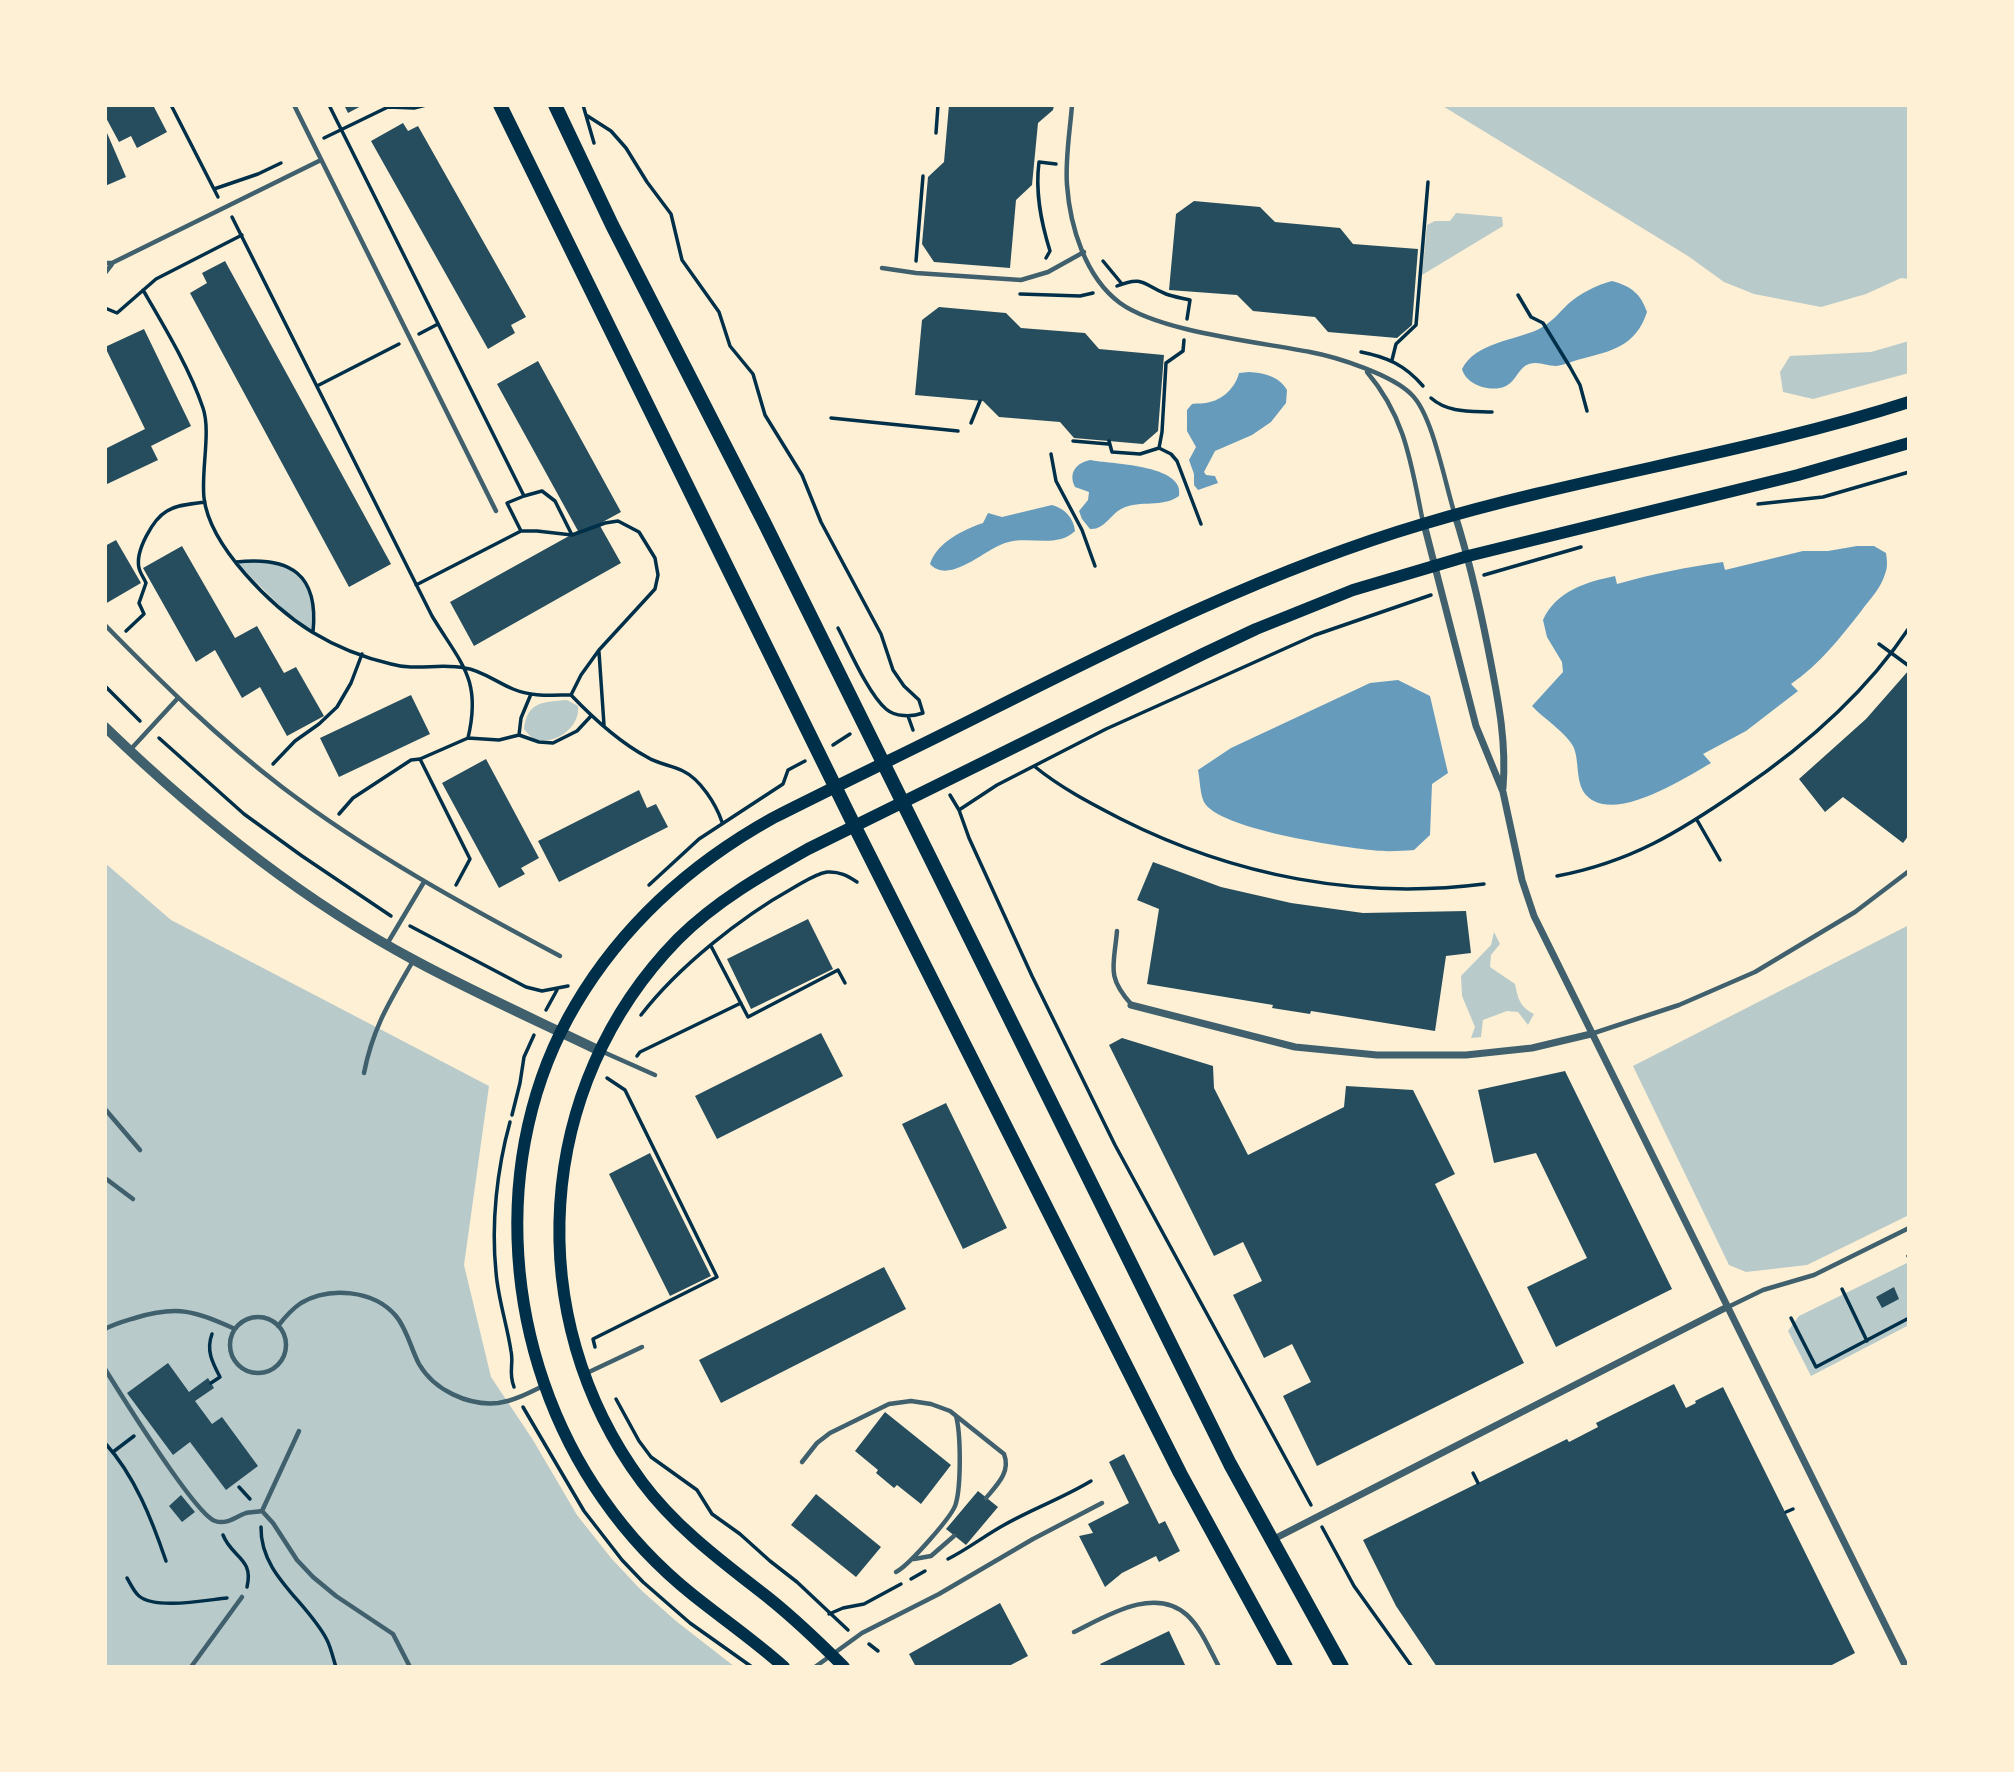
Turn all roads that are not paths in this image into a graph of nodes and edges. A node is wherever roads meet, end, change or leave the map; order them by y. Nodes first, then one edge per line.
1 (294, 105) edge
2 (500, 105) edge
3 (555, 105) edge
4 (1072, 105) edge
5 (321, 160) junction
6 (1084, 252) junction
7 (113, 263) junction
8 (105, 264) edge
9 (882, 268) dead end
10 (105, 273) edge
11 (1367, 371) junction
12 (1909, 402) edge
13 (1909, 443) edge
14 (496, 511) dead end
15 (1455, 515) junction
16 (1424, 524) junction
17 (1468, 556) junction
18 (1434, 565) junction
19 (105, 625) edge
20 (178, 698) junction
21 (105, 727) edge
22 (129, 751) junction
23 (883, 764) junction
24 (836, 786) junction
25 (1503, 792) junction
26 (903, 802) junction
27 (854, 825) junction
28 (1909, 871) edge
29 (424, 882) junction
30 (1117, 931) dead end
31 (387, 944) junction
32 (560, 956) dead end
33 (413, 960) junction
34 (1132, 1005) joint
35 (561, 1032) junction
36 (1591, 1034) junction
37 (600, 1051) junction
38 (364, 1073) dead end
39 (655, 1076) dead end
40 (105, 1109) edge
41 (140, 1150) dead end
42 (105, 1178) edge
43 (133, 1199) dead end
44 (1909, 1227) edge
45 (1727, 1307) junction
46 (278, 1326) junction
47 (105, 1329) edge
48 (235, 1329) junction
49 (642, 1347) dead end
50 (105, 1369) edge
51 (583, 1374) junction
52 (544, 1386) junction
53 (956, 1416) junction
54 (299, 1432) dead end
55 (802, 1462) dead end
56 (986, 1498) dead end
57 (1102, 1503) dead end
58 (262, 1511) junction
59 (954, 1536) dead end
60 (1272, 1540) junction
61 (913, 1559) junction
62 (897, 1572) dead end
63 (242, 1597) road end
64 (1073, 1632) dead end
65 (832, 1655) junction
66 (191, 1667) edge
67 (410, 1667) edge
68 (784, 1667) edge
69 (815, 1667) edge
70 (844, 1667) edge
71 (1219, 1667) edge
72 (1286, 1667) edge
73 (1342, 1667) edge
74 (1906, 1667) edge

1 - 5 lane
2 - 24 main road
3 - 23 main road
4 - 6 lane
5 - 7 lane
5 - 14 lane
6 - 9 lane
6 - 11 lane
7 - 8 lane
7 - 10 lane
11 - 15 lane
11 - 16 lane
12 - 15 main road
13 - 17 main road
15 - 16 main road
15 - 17 street
16 - 18 street
16 - 23 main road
17 - 18 main road
17 - 25 street
18 - 25 street
18 - 26 main road
19 - 20 lane
20 - 22 lane
20 - 29 lane
21 - 22 street
22 - 31 street
23 - 24 main road
23 - 26 main road
24 - 27 main road
24 - 35 main road
25 - 36 street
26 - 27 main road
26 - 60 main road
27 - 37 main road
27 - 72 main road
28 - 36 lane
29 - 31 lane
29 - 32 lane
30 - 34 lane
31 - 33 street
33 - 35 street
33 - 38 lane
34 - 36 street
35 - 37 street
35 - 52 main road
36 - 45 street
37 - 39 lane
37 - 51 main road
40 - 41 lane
42 - 43 lane
44 - 45 lane
45 - 60 street
45 - 74 street
46 - 48 lane
46 - 48 lane
46 - 52 lane
47 - 48 lane
49 - 51 lane
50 - 58 lane
51 - 65 main road
52 - 68 main road
53 - 55 lane
53 - 56 lane
53 - 61 lane
54 - 58 lane
57 - 65 lane
58 - 67 lane
59 - 61 lane
60 - 73 main road
61 - 62 lane
63 - 66 lane
64 - 71 lane
65 - 69 lane
65 - 70 main road

